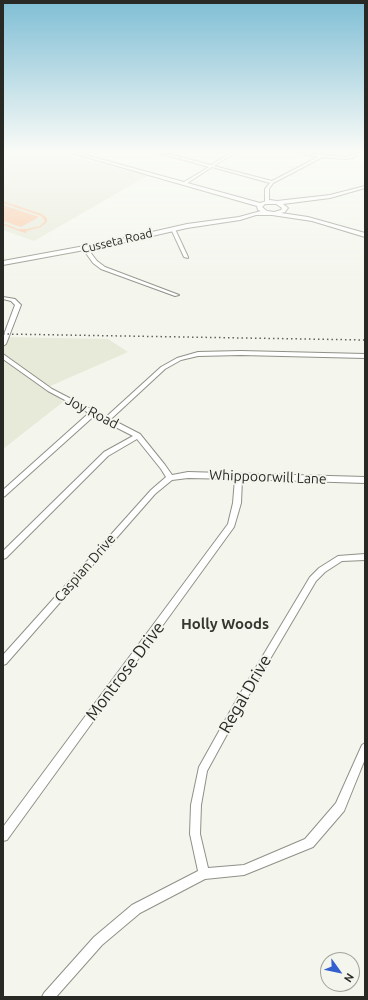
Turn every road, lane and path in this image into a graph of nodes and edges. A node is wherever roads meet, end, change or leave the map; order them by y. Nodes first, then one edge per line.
1 (234, 199) edge
2 (236, 199) edge
3 (248, 199) edge
4 (267, 199) edge
5 (272, 199) edge
6 (310, 199) edge
7 (314, 199) edge
8 (267, 202) junction
9 (276, 202) junction
10 (298, 202) junction
11 (260, 206) junction
12 (284, 209) junction
13 (248, 212) junction
14 (273, 213) junction
15 (231, 218) junction
16 (311, 220) junction
17 (332, 226) junction
18 (173, 228) junction
19 (365, 236) edge
20 (85, 249) junction
21 (186, 257) dead end
22 (3, 263) edge
23 (177, 295) dead end
24 (3, 298) edge
25 (3, 344) edge
26 (3, 356) edge
27 (365, 356) edge
28 (93, 413) junction
29 (107, 419) junction
30 (138, 436) junction
31 (239, 477) junction
32 (170, 478) junction
33 (365, 480) edge
34 (3, 494) edge
35 (3, 556) edge
36 (365, 557) edge
37 (3, 661) edge
38 (365, 748) edge
39 (3, 836) edge
40 (204, 874) junction
41 (48, 997) edge

1 - 13 street
2 - 11 street
3 - 8 street
4 - 8 street
5 - 9 street
6 - 9 street
7 - 10 street
8 - 9 street
8 - 11 street, Cusseta Road
9 - 12 street
10 - 12 street
10 - 17 street
11 - 13 street, Cusseta Road
11 - 14 street
12 - 14 street
12 - 16 street
13 - 15 street, Cusseta Road
14 - 15 street, Cusseta Road
14 - 16 street
15 - 18 street, Cusseta Road
16 - 17 street
17 - 19 street
18 - 20 street, Cusseta Road
18 - 21 street
20 - 22 street, Cusseta Road
20 - 23 street
24 - 25 street
26 - 28 street, Joy Road
27 - 29 street
28 - 29 street, Joy Road
28 - 34 street
29 - 30 street, Joy Road
30 - 32 street, Joy Road
30 - 35 street
31 - 32 street, Whippoorwill Lane
31 - 33 street, Whippoorwill Lane
31 - 39 street, Montrose Drive
32 - 37 street, Caspian Drive
36 - 40 street, Regal Drive
38 - 40 street
40 - 41 street

